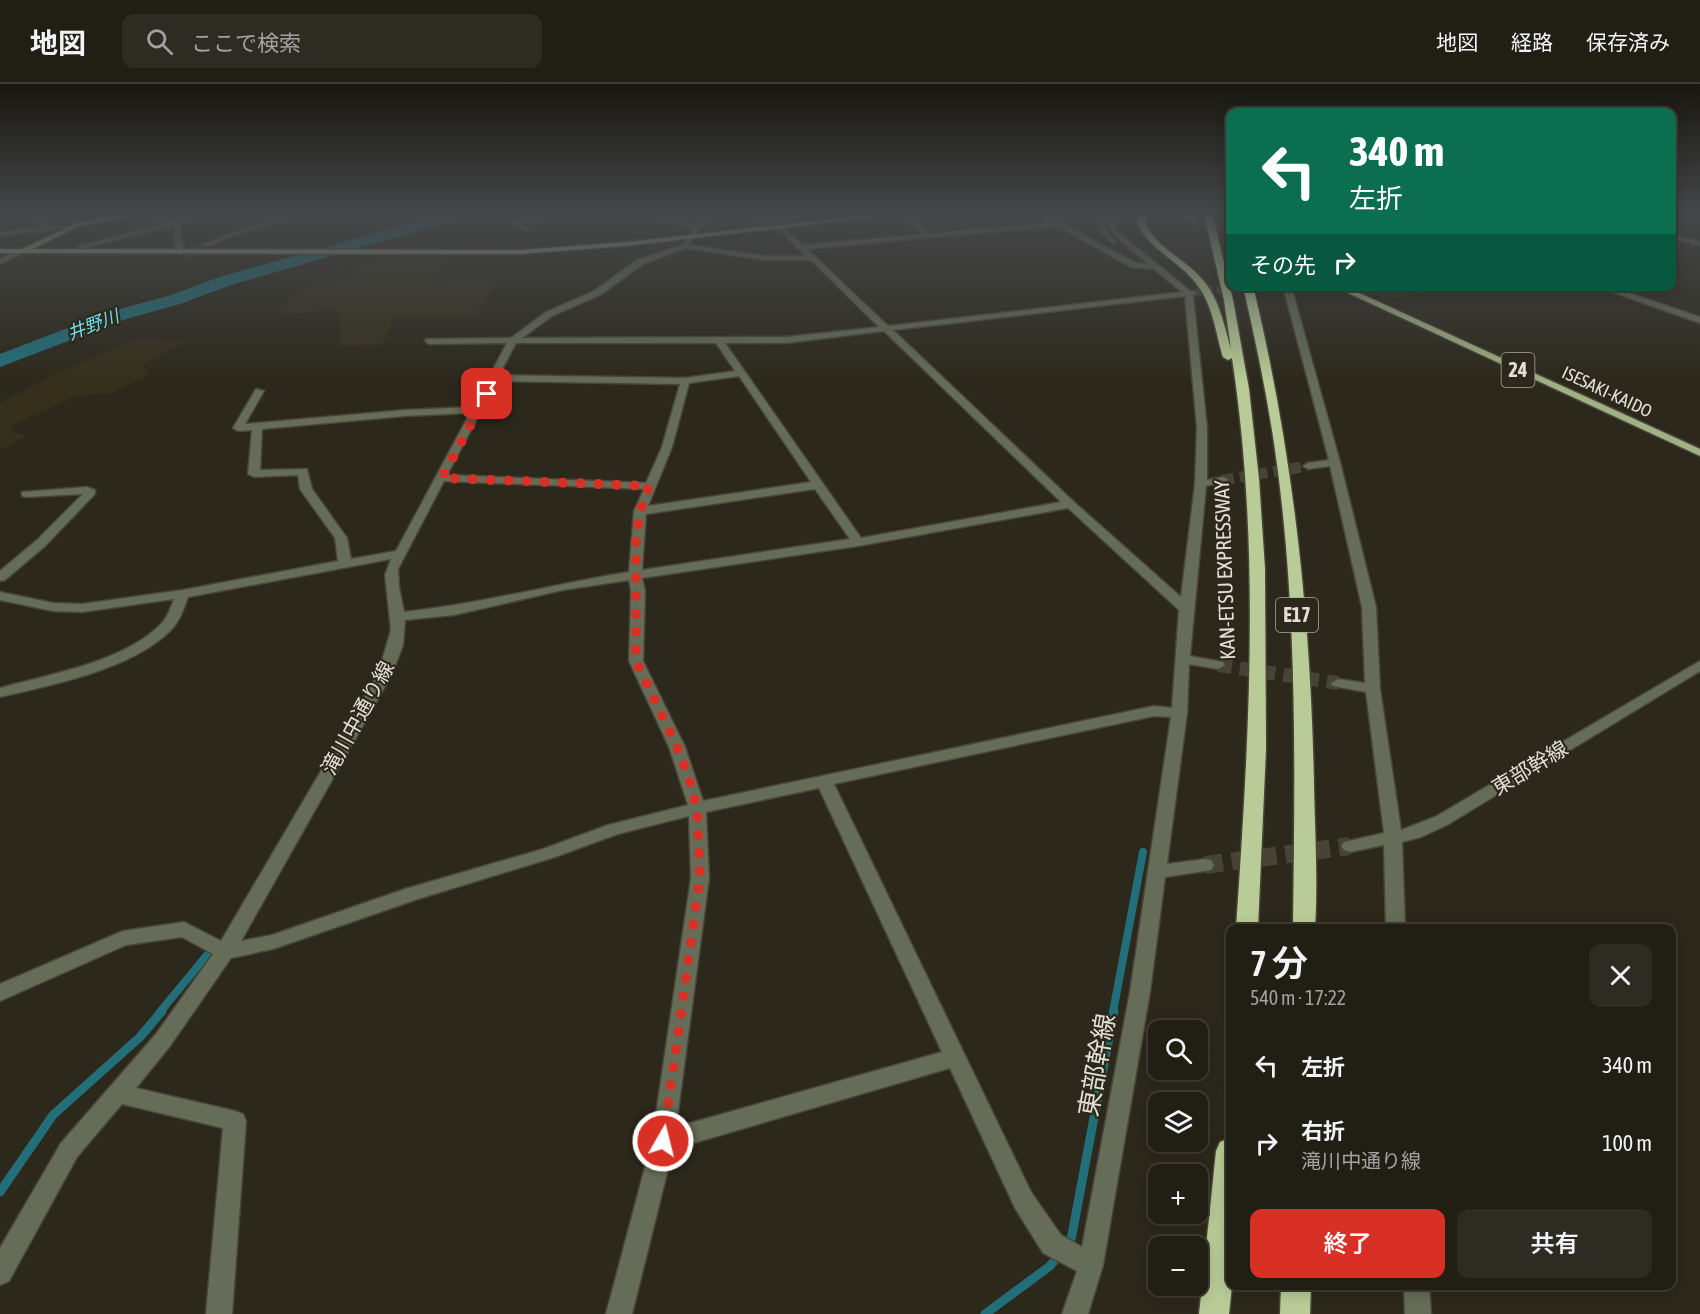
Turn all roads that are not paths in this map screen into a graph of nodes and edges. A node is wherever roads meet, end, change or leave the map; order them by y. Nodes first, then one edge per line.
1 (628, 270) edge
2 (826, 270) edge
3 (1161, 270) edge
4 (1188, 270) edge
5 (1221, 270) edge
6 (1226, 290) edge
7 (1226, 291) edge
8 (1249, 291) edge
9 (1258, 291) edge
10 (1288, 291) edge
11 (1348, 291) edge
12 (1614, 291) edge
13 (1191, 293) junction
14 (1253, 306) junction
15 (1700, 320) edge
16 (887, 328) junction
17 (429, 341) dead end
18 (513, 341) junction
19 (720, 342) junction
20 (740, 373) junction
21 (494, 378) junction
22 (685, 381) junction
23 (259, 391) dead end
24 (1244, 407) junction
25 (479, 410) junction
26 (257, 426) junction
27 (1700, 453) edge
28 (1335, 462) junction
29 (1308, 466) tunnel mouth
30 (442, 478) junction
31 (1223, 480) tunnel mouth
32 (1201, 484) junction
33 (817, 485) junction
34 (649, 486) junction
35 (26, 494) dead end
36 (1070, 504) junction
37 (640, 511) junction
38 (858, 542) junction
39 (398, 554) junction
40 (345, 564) junction
41 (0, 577) edge
42 (635, 577) junction
43 (183, 594) junction
44 (0, 596) edge
45 (1186, 609) junction
46 (398, 617) junction
47 (1183, 659) junction
48 (1218, 665) tunnel mouth
49 (1700, 665) edge
50 (1338, 683) tunnel mouth
51 (1373, 689) junction
52 (0, 693) edge
53 (1179, 713) junction
54 (824, 781) junction
55 (697, 808) junction
56 (1393, 837) junction
57 (1350, 846) tunnel mouth
58 (1205, 865) tunnel mouth
59 (1158, 872) junction
60 (1247, 924) edge
61 (1304, 924) edge
62 (1396, 924) edge
63 (225, 952) junction
64 (0, 993) edge
65 (954, 1059) junction
66 (117, 1093) junction
67 (663, 1141) junction
68 (1226, 1192) edge
69 (1082, 1261) junction
70 (0, 1272) edge
71 (1296, 1290) edge
72 (1417, 1290) edge
73 (219, 1314) edge
74 (619, 1314) edge
75 (1076, 1314) edge
76 (1214, 1314) edge
77 (1295, 1314) edge
78 (1418, 1314) edge

1 - 18 street, 滝川中通り線
2 - 16 street
3 - 13 street
4 - 24 highway
5 - 6 highway, KAN-ETSU EXPRESSWAY / E17
7 - 24 highway, KAN-ETSU EXPRESSWAY / E17
8 - 14 highway, E17
9 - 14 highway
10 - 28 street
11 - 27 main road, ISESAKI-KAIDO / 24
12 - 15 street
13 - 16 street
13 - 32 street, 東部幹線
14 - 61 highway, E17
16 - 19 street
16 - 36 street
17 - 18 street
18 - 19 street
18 - 21 street, 滝川中通り線
19 - 20 street
20 - 22 street
20 - 33 street
21 - 22 street
21 - 25 street, 滝川中通り線
22 - 34 street
23 - 26 street
24 - 60 highway, KAN-ETSU EXPRESSWAY / E17
25 - 26 street
25 - 30 street, 滝川中通り線
26 - 40 street
28 - 29 street
28 - 51 street
30 - 34 street
30 - 39 street, 滝川中通り線
31 - 32 street
32 - 45 street, 東部幹線
33 - 37 street
33 - 38 street
34 - 37 street
35 - 41 street
36 - 38 street
36 - 45 street
37 - 42 street
38 - 42 street
39 - 40 street
39 - 46 street, 滝川中通り線
40 - 43 street
42 - 46 street
42 - 55 street
43 - 44 street
43 - 52 street
45 - 47 street, 東部幹線
46 - 63 street, 滝川中通り線
47 - 48 street
47 - 53 street, 東部幹線
49 - 56 street, 東部幹線
50 - 51 street
51 - 56 street
53 - 54 street
53 - 59 street, 東部幹線
54 - 55 street
54 - 65 street
55 - 63 street
55 - 67 street
56 - 57 street, 東部幹線
56 - 62 street
58 - 59 street
59 - 69 street, 東部幹線
63 - 64 street
63 - 66 street, 滝川中通り線
65 - 67 street
65 - 69 street
66 - 70 street, 滝川中通り線
66 - 73 street
67 - 74 street
68 - 76 highway
69 - 75 street, 東部幹線
71 - 77 highway
72 - 78 street

